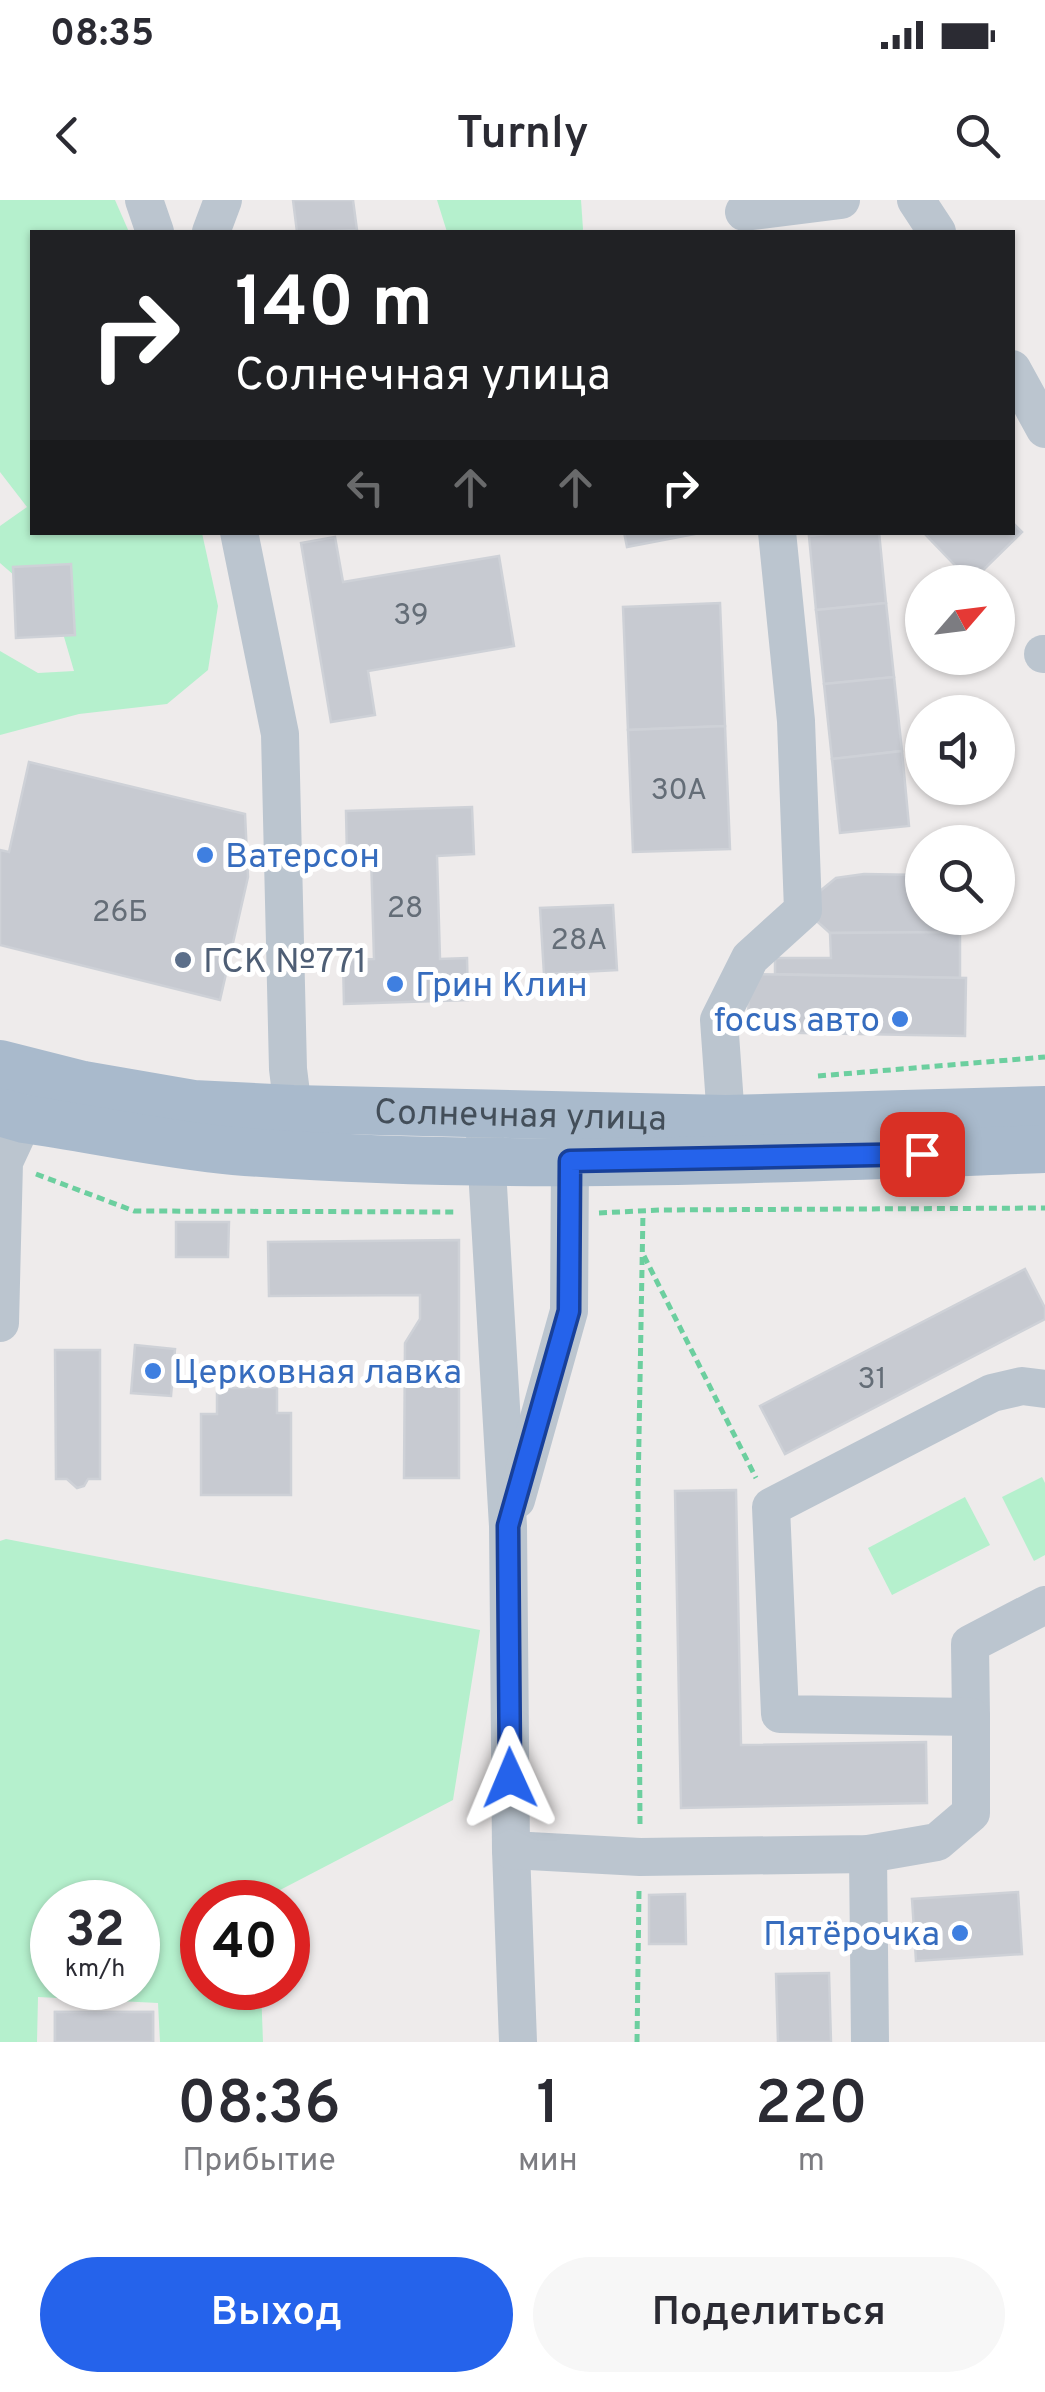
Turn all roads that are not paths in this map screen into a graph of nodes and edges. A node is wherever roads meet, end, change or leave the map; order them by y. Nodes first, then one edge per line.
1 (144, 200) edge
2 (222, 200) edge
3 (841, 200) edge
4 (916, 200) edge
5 (745, 215) edge
6 (154, 230) edge
7 (212, 230) edge
8 (936, 230) edge
9 (1015, 374) edge
10 (1045, 429) edge
11 (240, 535) edge
12 (777, 535) edge
13 (0, 1064) edge
14 (293, 1109) junction
15 (1045, 1110) edge
16 (484, 1112) junction
17 (12, 1115) edge
18 (726, 1119) junction
19 (1045, 1149) edge
20 (570, 1161) junction
21 (486, 1162) junction
22 (0, 1323) edge
23 (1045, 1389) edge
24 (508, 1526) junction
25 (1045, 1605) edge
26 (971, 1717) junction
27 (510, 1850) junction
28 (868, 1854) junction
29 (518, 2042) edge
30 (870, 2042) edge

1 - 6 street
2 - 7 street
3 - 5 street
4 - 8 street
9 - 10 street
11 - 14 street
12 - 18 street
13 - 14 main road, Солнечная улица
14 - 16 main road, Солнечная улица
15 - 18 main road, Солнечная улица
16 - 18 main road, Солнечная улица
16 - 21 street
17 - 21 main road, Солнечная улица
17 - 22 street
19 - 20 main road, Солнечная улица
20 - 21 main road, Солнечная улица
20 - 24 street
21 - 24 street
23 - 26 street
24 - 27 street
25 - 26 street
26 - 28 street
27 - 28 street
27 - 29 street
28 - 30 street

